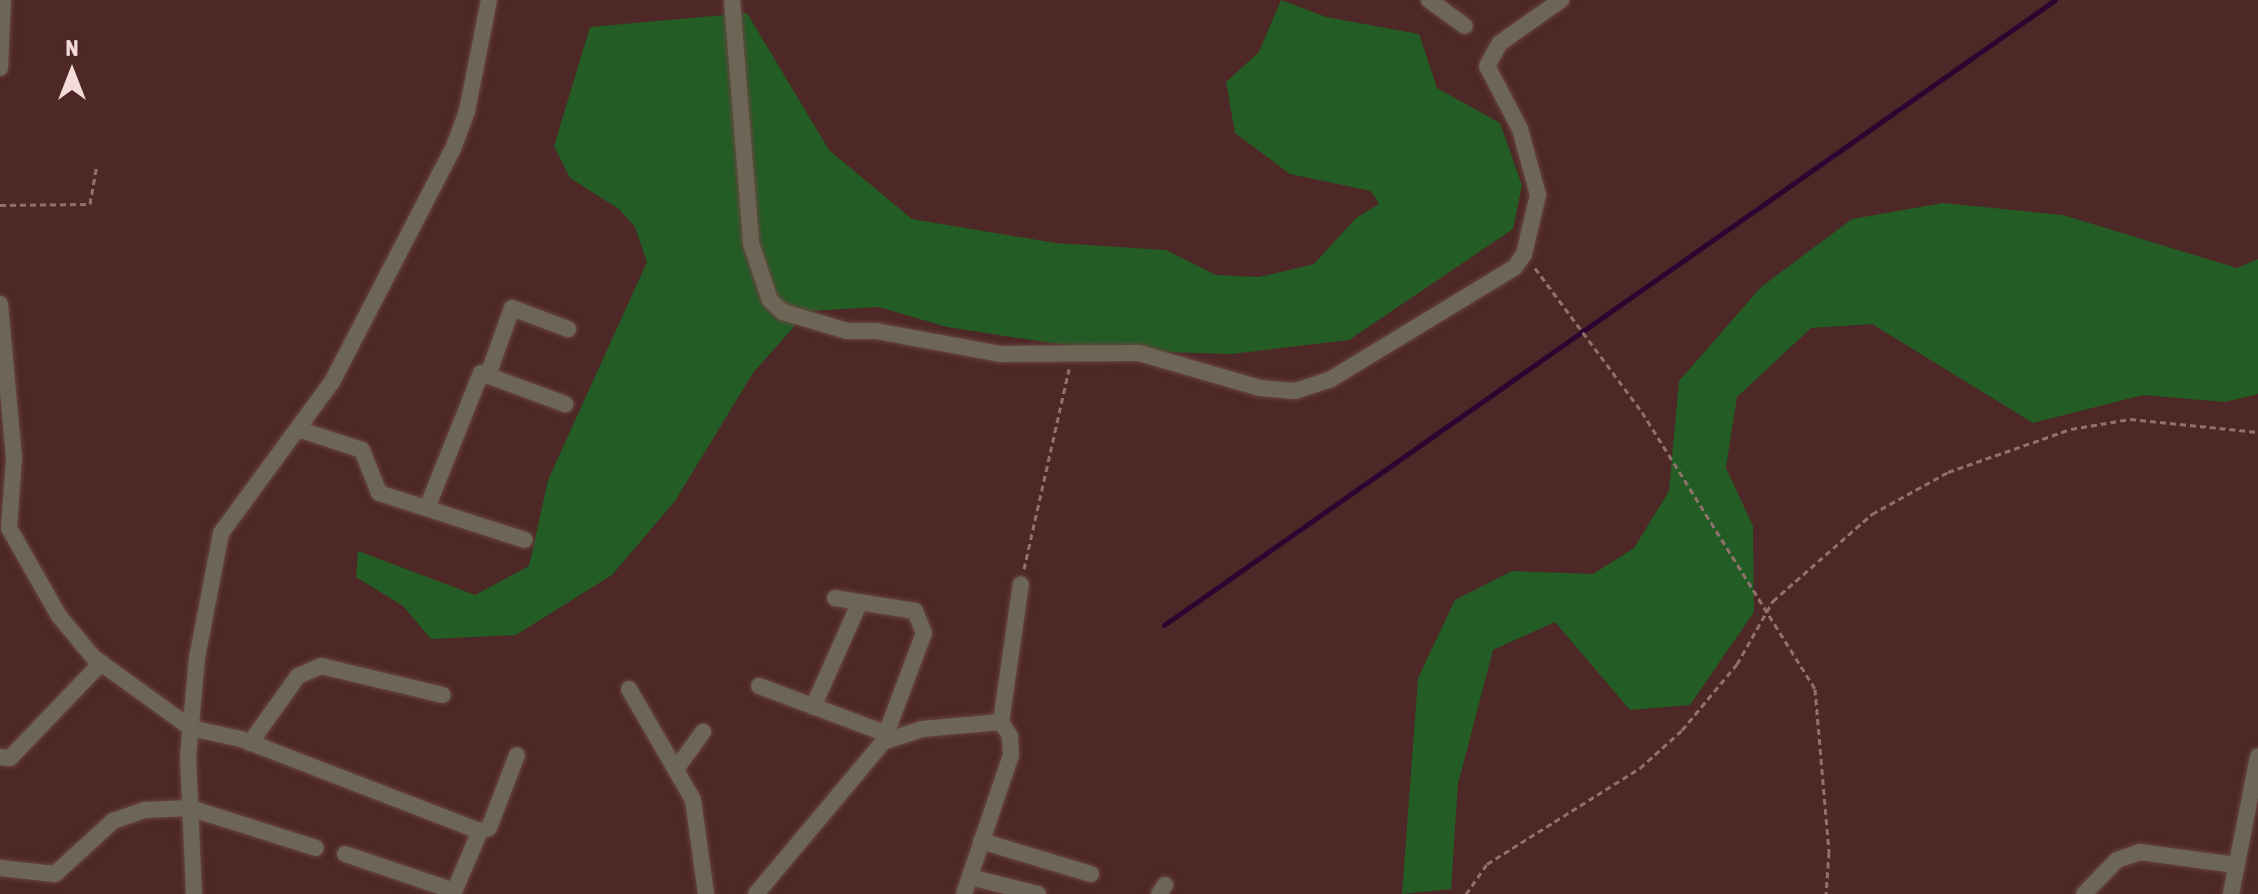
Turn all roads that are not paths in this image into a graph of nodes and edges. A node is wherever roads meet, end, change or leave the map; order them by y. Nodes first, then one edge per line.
1 (3, 0) edge
2 (489, 0) edge
3 (732, 0) edge
4 (1429, 0) edge
5 (1561, 0) edge
6 (1465, 26) dead end
7 (0, 68) edge
8 (0, 304) edge
9 (568, 329) dead end
10 (488, 375) junction
11 (565, 404) dead end
12 (298, 429) junction
13 (427, 508) junction
14 (4, 526) edge
15 (525, 540) dead end
16 (1021, 584) road end
17 (835, 598) dead end
18 (860, 602) junction
19 (101, 663) junction
20 (759, 686) dead end
21 (629, 689) dead end
22 (443, 695) dead end
23 (813, 707) junction
24 (1001, 722) junction
25 (191, 728) junction
26 (703, 732) dead end
27 (884, 738) junction
28 (250, 743) junction
29 (517, 755) dead end
30 (0, 757) edge
31 (2258, 757) edge
32 (676, 769) junction
33 (190, 808) junction
34 (480, 831) junction
35 (981, 841) junction
36 (316, 848) dead end
37 (345, 854) dead end
38 (2235, 865) junction
39 (0, 868) edge
40 (1091, 874) dead end
41 (970, 877) junction
42 (454, 892) edge
43 (194, 894) edge
44 (706, 894) edge
45 (756, 894) edge
46 (964, 894) edge
47 (1038, 894) edge
48 (2084, 894) edge
49 (2231, 894) edge

1 - 7 street
2 - 12 street
3 - 5 street
4 - 6 street
8 - 14 street
9 - 10 street
10 - 11 street
10 - 13 street
12 - 13 street
12 - 25 street
13 - 15 street
14 - 19 street
16 - 24 street
17 - 18 street
18 - 23 street
18 - 27 street
19 - 25 street
19 - 30 street
20 - 23 street
21 - 32 street
22 - 28 street
23 - 27 street
24 - 27 street
24 - 35 street
25 - 28 street
25 - 33 street
26 - 32 street
27 - 45 street
28 - 34 street
29 - 34 street
31 - 38 street
32 - 44 street
33 - 36 street
33 - 39 street
33 - 43 street
34 - 42 street
35 - 40 street
35 - 41 street
37 - 42 street
38 - 48 street
38 - 49 street
41 - 46 street
41 - 47 street

